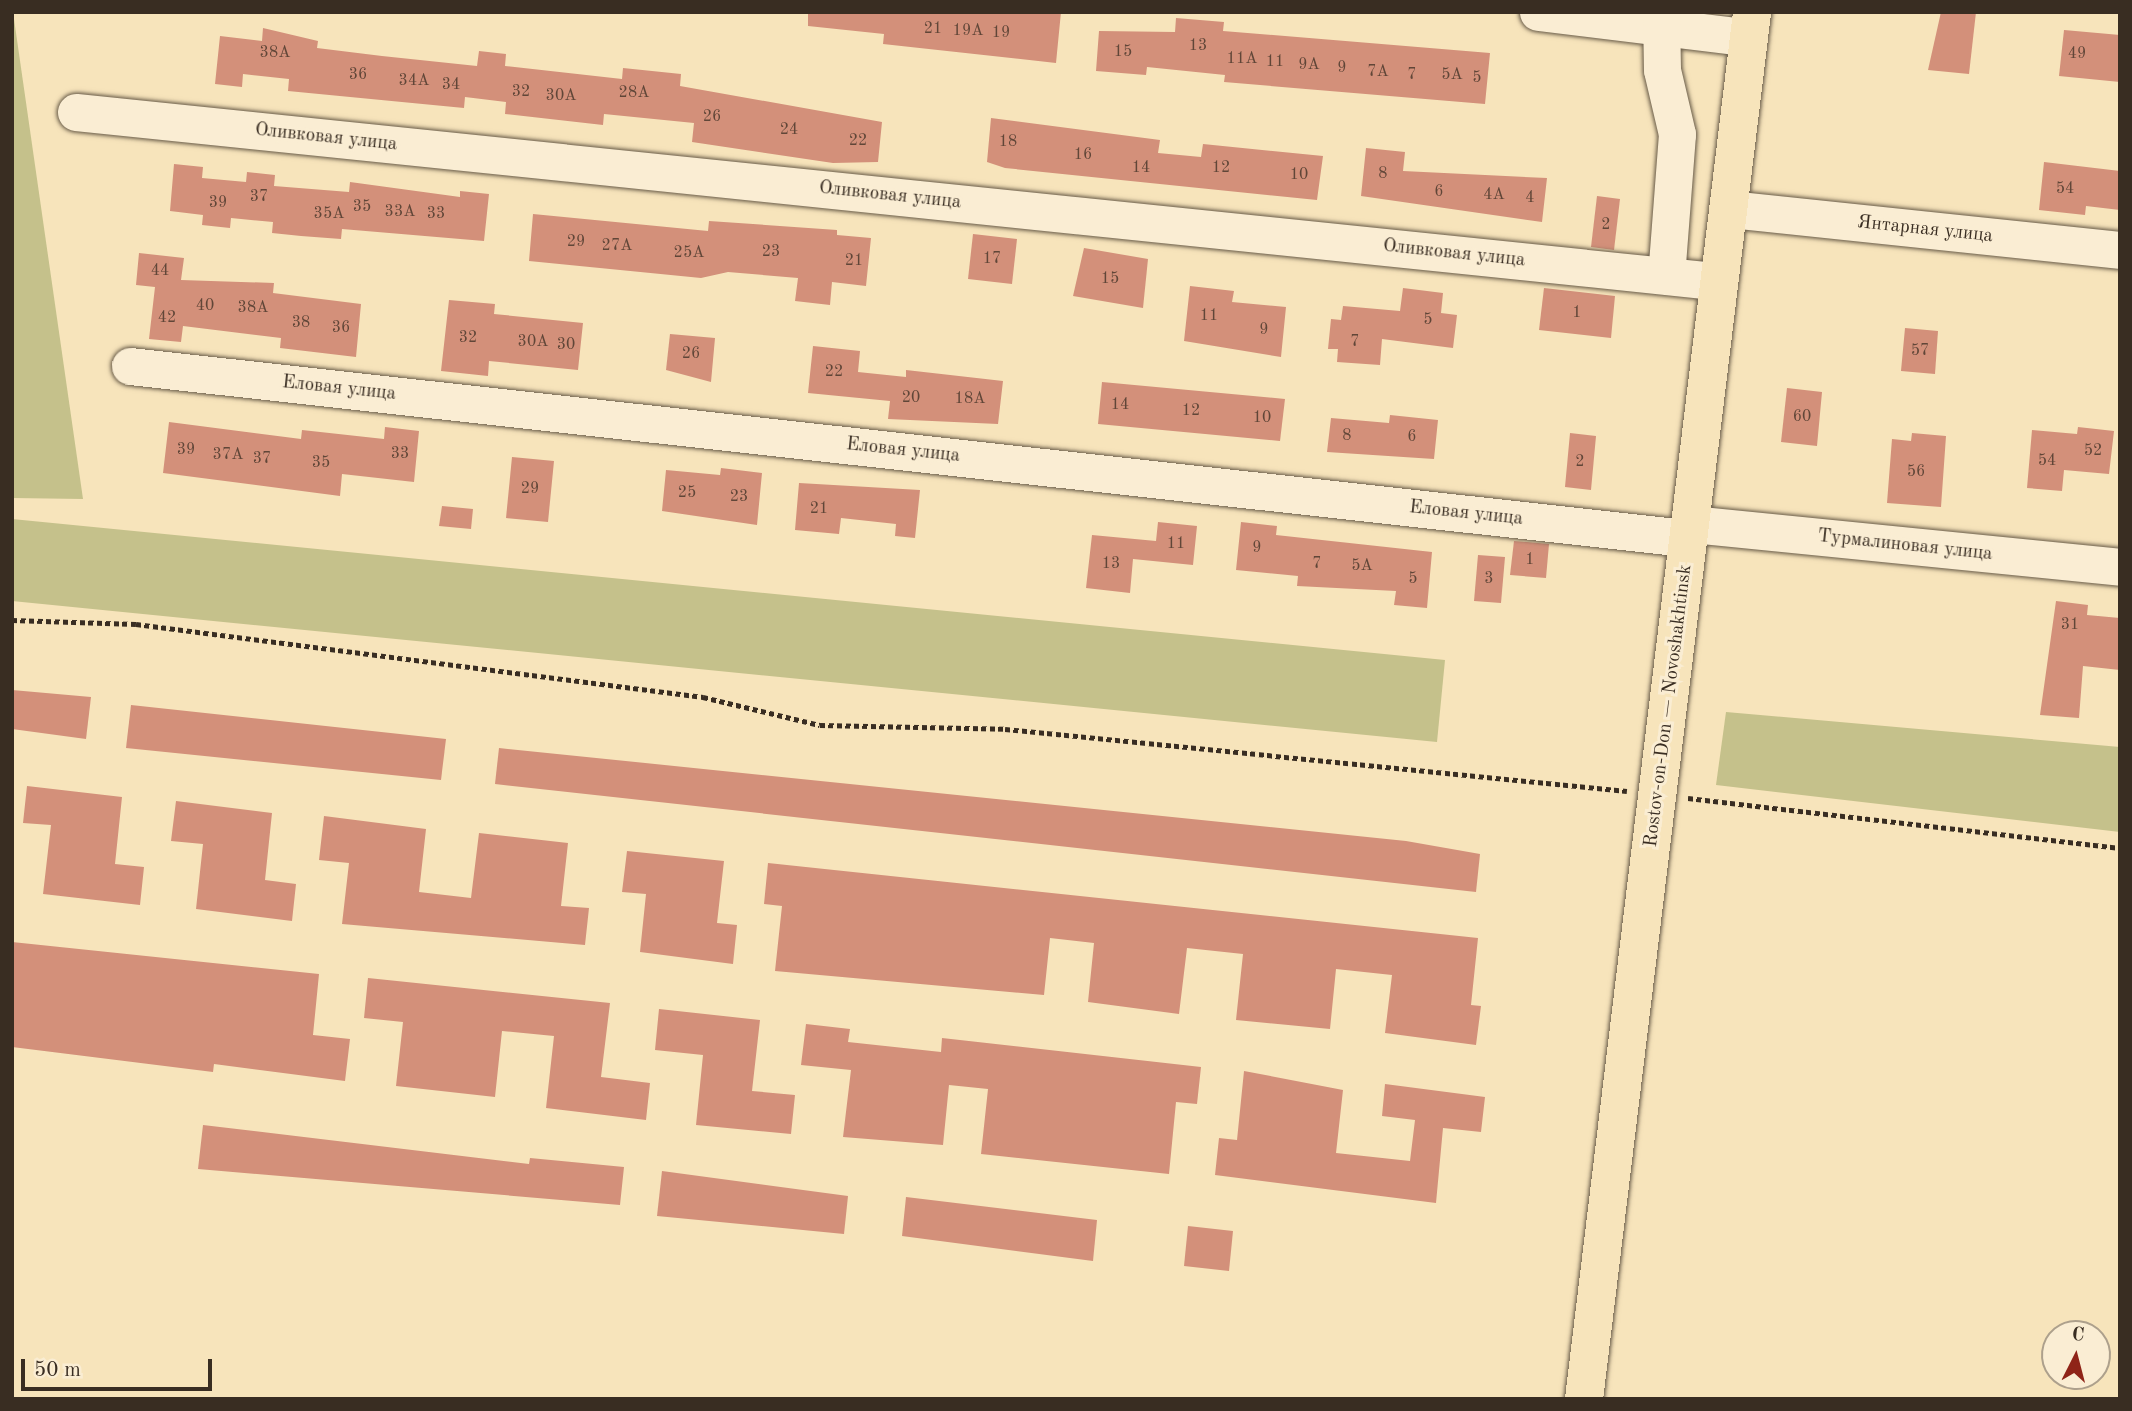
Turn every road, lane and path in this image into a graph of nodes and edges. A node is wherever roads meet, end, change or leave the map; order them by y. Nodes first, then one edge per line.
1 (1538, 12) edge
2 (1660, 20) edge
3 (1742, 20) edge
4 (76, 112) dead end
5 (1730, 209) junction
6 (2120, 250) edge
7 (1665, 276) junction
8 (1704, 280) junction
9 (130, 366) dead end
10 (1683, 531) junction
11 (2120, 567) edge
12 (12, 620) edge
13 (1652, 794) junction
14 (2120, 848) edge
15 (1571, 1399) edge
16 (1584, 1399) edge

1 - 2 street
2 - 3 street
2 - 7 street
3 - 5 main road, Rostov-on-Don — Novoshakhtinsk
3 - 8 main road, Rostov-on-Don — Novoshakhtinsk
4 - 7 street, Оливковая улица
5 - 6 street, Янтарная улица
5 - 10 main road, Rostov-on-Don — Novoshakhtinsk
7 - 8 street, Оливковая улица
8 - 10 main road, Rostov-on-Don — Novoshakhtinsk
9 - 10 street, Еловая улица
10 - 11 street, Турмалиновая улица
10 - 13 main road, Rostov-on-Don — Novoshakhtinsk
12 - 13 path
13 - 14 path
13 - 15 main road, Rostov-on-Don — Novoshakhtinsk
13 - 16 main road, Rostov-on-Don — Novoshakhtinsk

